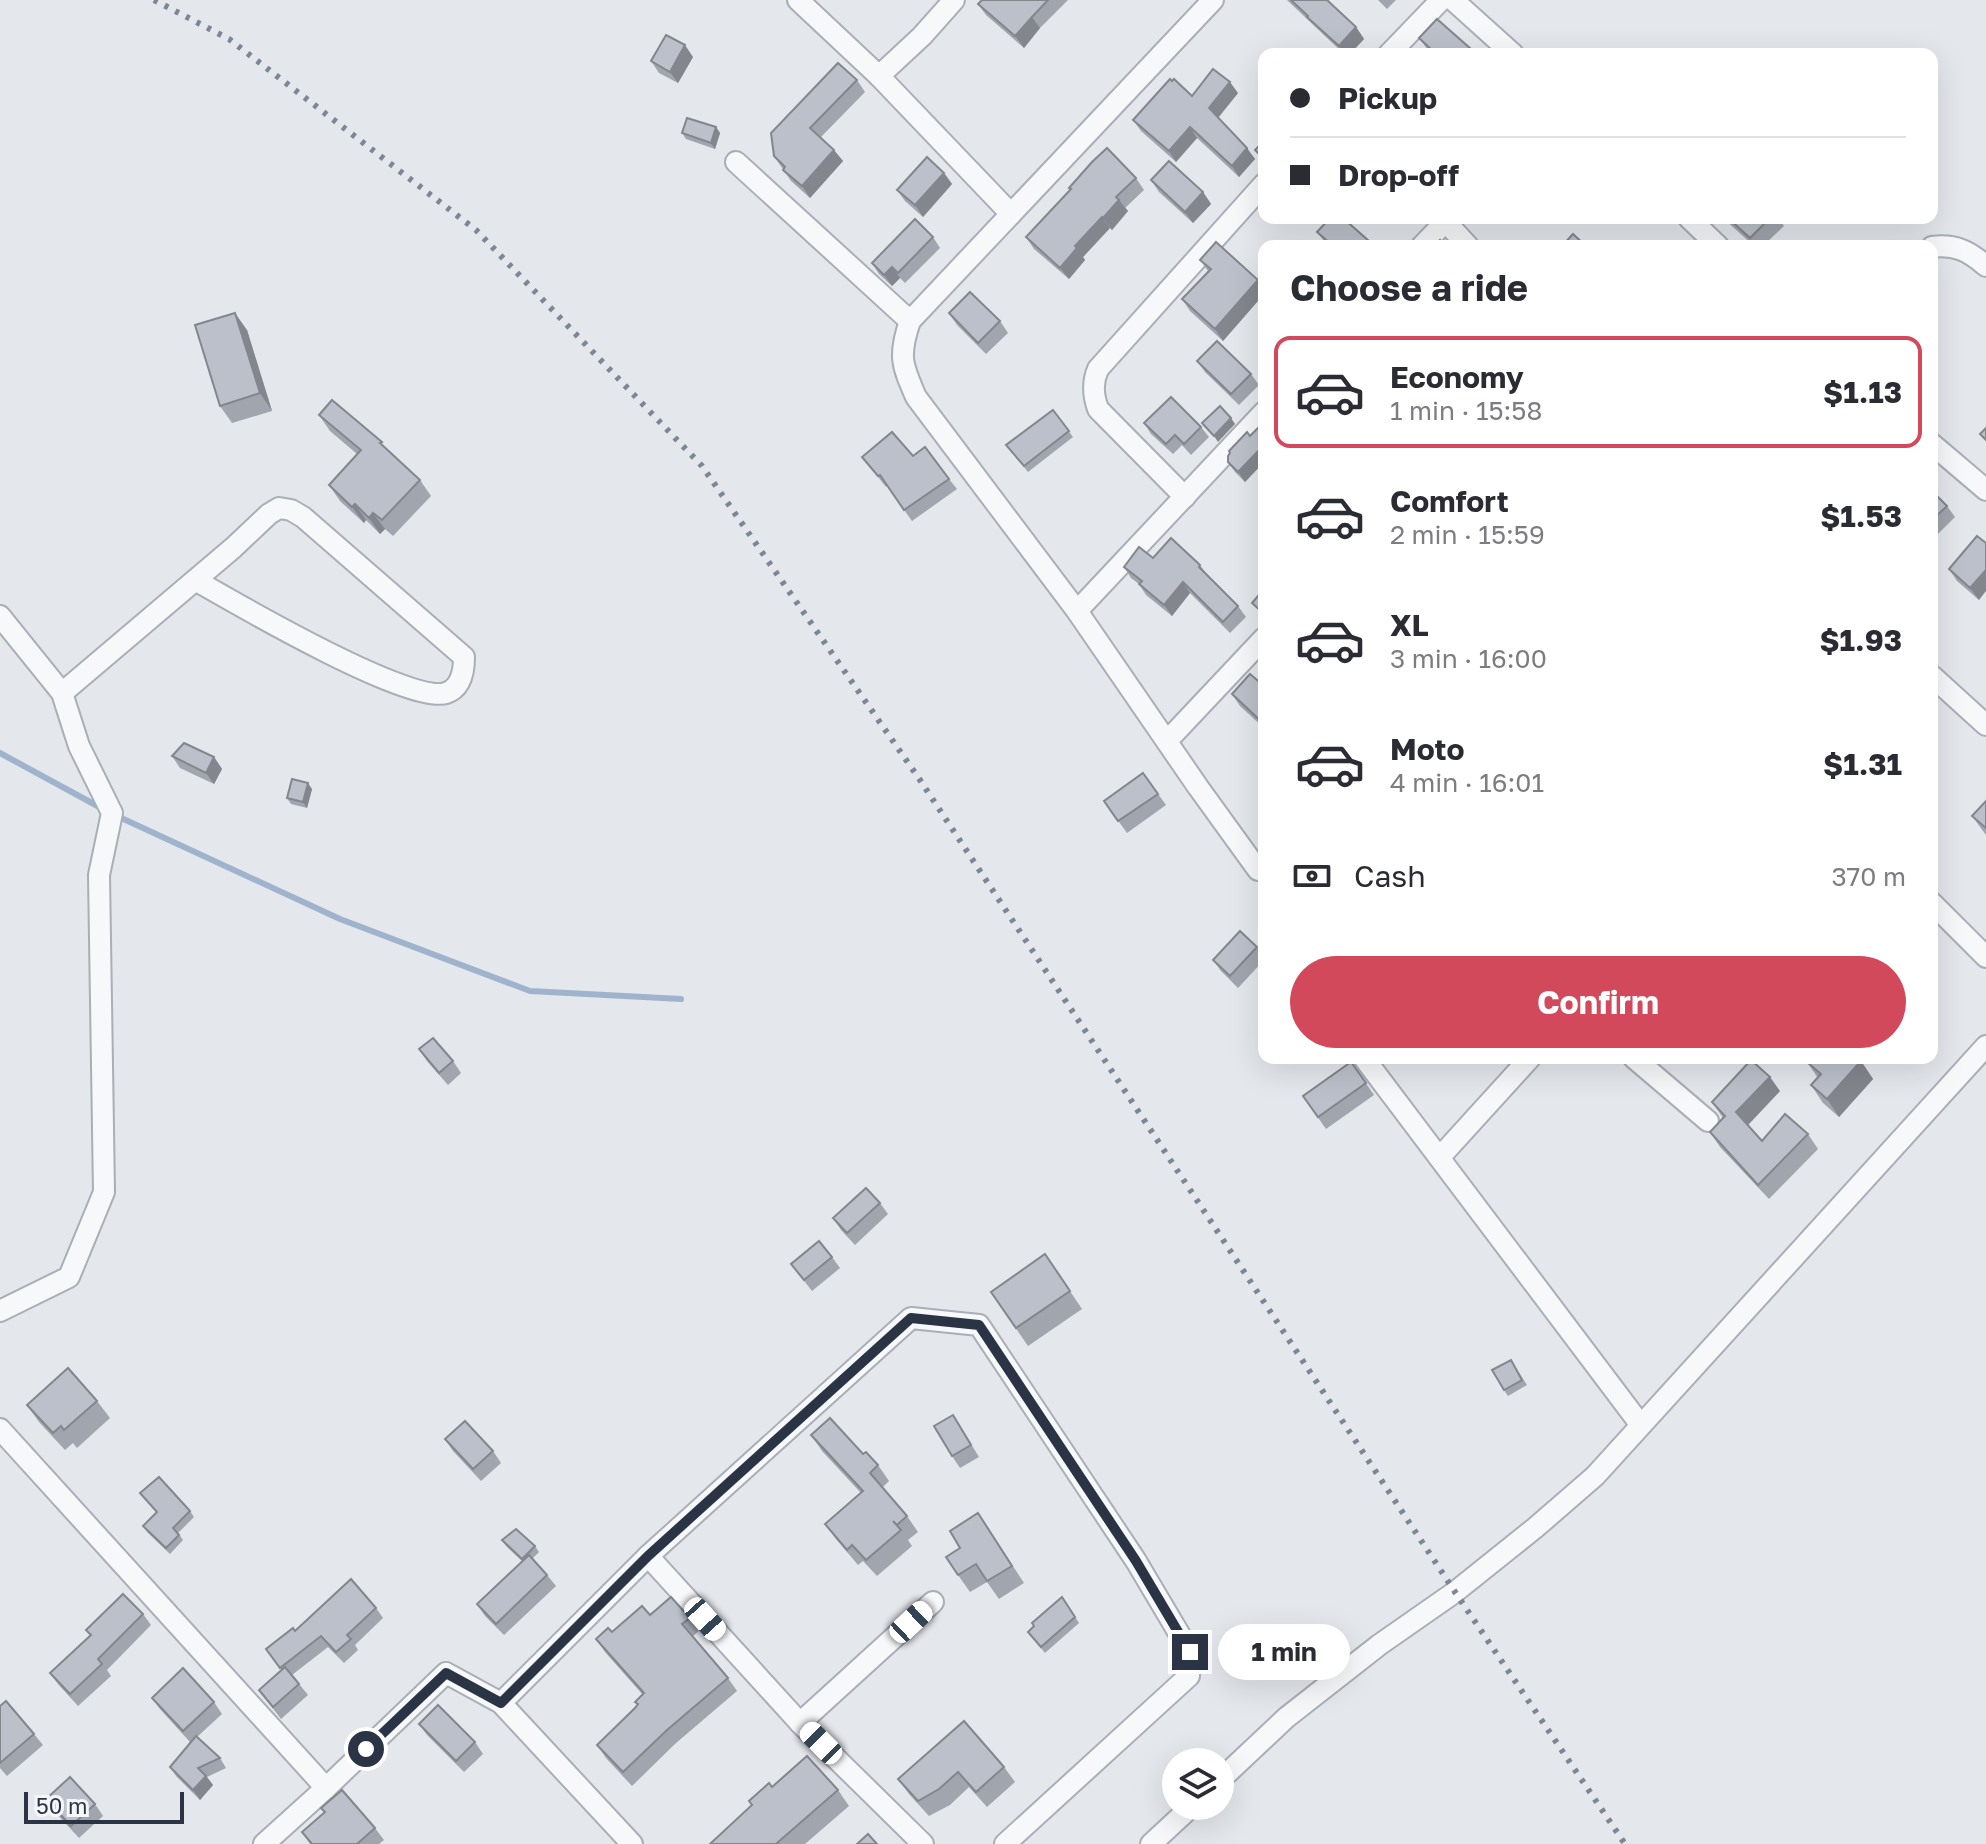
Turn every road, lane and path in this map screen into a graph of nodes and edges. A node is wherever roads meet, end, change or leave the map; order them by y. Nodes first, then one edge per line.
1 (798, 0) edge
2 (954, 0) edge
3 (1213, 0) edge
4 (1441, 0) edge
5 (1453, 0) edge
6 (1395, 48) edge
7 (1506, 48) edge
8 (879, 76) junction
9 (736, 162) dead end
10 (1258, 191) edge
11 (1011, 214) junction
12 (1443, 224) edge
13 (1450, 224) edge
14 (1695, 224) edge
15 (1428, 240) edge
16 (1463, 240) edge
17 (1712, 240) edge
18 (1938, 246) edge
19 (1986, 266) edge
20 (910, 321) junction
21 (1258, 418) edge
22 (1938, 449) edge
23 (1986, 490) edge
24 (1185, 497) junction
25 (195, 580) junction
26 (1077, 611) junction
27 (0, 616) edge
28 (1258, 644) edge
29 (1938, 681) edge
30 (62, 693) junction
31 (1986, 725) edge
32 (1167, 741) junction
33 (1258, 866) edge
34 (1938, 909) edge
35 (1986, 957) edge
36 (1986, 1046) edge
37 (1369, 1064) edge
38 (1525, 1064) edge
39 (1641, 1064) edge
40 (1708, 1121) dead end
41 (1440, 1157) junction
42 (0, 1311) edge
43 (1640, 1424) junction
44 (0, 1429) edge
45 (648, 1556) junction
46 (933, 1602) dead end
47 (501, 1703) junction
48 (800, 1723) junction
49 (1234, 1767) edge
50 (326, 1788) junction
51 (1177, 1820) edge
52 (264, 1844) edge
53 (632, 1844) edge
54 (923, 1844) edge
55 (1005, 1844) edge
56 (1151, 1844) edge

1 - 8 street
2 - 8 street
3 - 11 street
4 - 6 street
5 - 7 street
8 - 11 street
9 - 20 street
10 - 24 street
11 - 20 street
12 - 15 street
13 - 16 street
14 - 17 street
18 - 19 street
20 - 26 street
21 - 24 street
22 - 23 street
24 - 26 street
25 - 25 street
25 - 30 street
26 - 32 street
27 - 30 street
28 - 32 street
29 - 31 street
30 - 42 street
32 - 33 street
34 - 35 street
36 - 43 street
37 - 41 street
38 - 41 street
39 - 40 street
41 - 43 street
43 - 49 street
44 - 50 street
45 - 47 street
45 - 48 street
45 - 55 street
46 - 48 street
47 - 50 street
47 - 53 street
48 - 54 street
50 - 52 street
51 - 56 street

